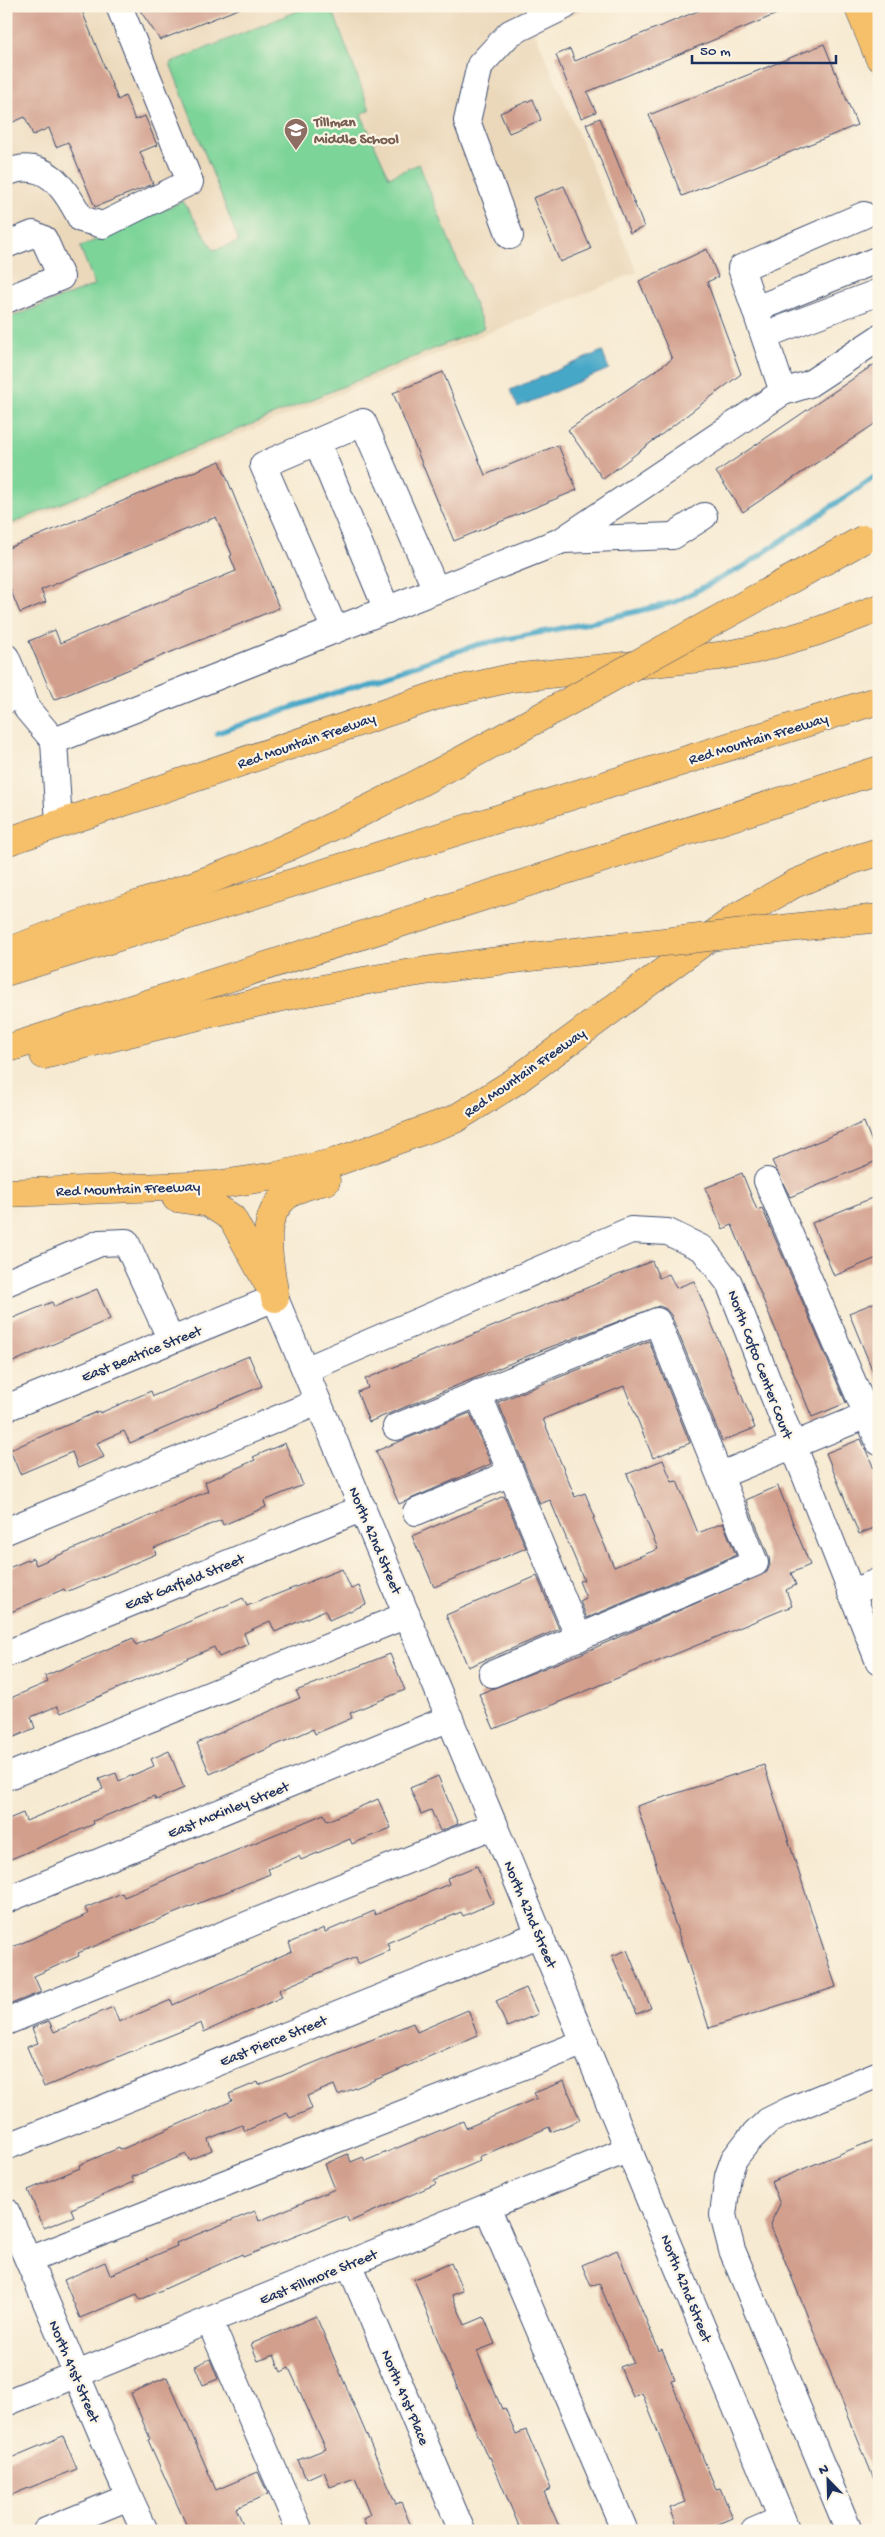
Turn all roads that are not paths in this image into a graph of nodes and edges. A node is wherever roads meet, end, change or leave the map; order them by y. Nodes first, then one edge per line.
1 (119, 6) edge
2 (565, 6) edge
3 (860, 8) edge
4 (879, 57) edge
5 (6, 173) edge
6 (864, 215) dead end
7 (510, 236) dead end
8 (6, 245) edge
9 (879, 259) edge
10 (816, 284) junction
11 (879, 292) edge
12 (6, 300) edge
13 (756, 309) junction
14 (827, 312) junction
15 (765, 335) junction
16 (879, 338) edge
17 (784, 392) junction
18 (317, 442) junction
19 (704, 516) dead end
20 (874, 534) edge
21 (563, 540) junction
22 (436, 590) junction
23 (879, 600) edge
24 (879, 608) edge
25 (387, 610) junction
26 (334, 630) junction
27 (818, 630) junction
28 (6, 656) edge
29 (14, 697) edge
30 (879, 700) edge
31 (54, 741) junction
32 (879, 770) edge
33 (60, 824) junction
34 (6, 842) edge
35 (879, 854) edge
36 (879, 918) edge
37 (6, 953) edge
38 (6, 972) edge
39 (6, 1049) edge
40 (6, 1064) edge
41 (455, 1119) junction
42 (767, 1181) dead end
43 (118, 1189) junction
44 (6, 1193) edge
45 (6, 1282) edge
46 (275, 1298) junction
47 (172, 1340) junction
48 (305, 1370) junction
49 (478, 1393) junction
50 (318, 1402) junction
51 (6, 1408) edge
52 (867, 1415) junction
53 (396, 1427) dead end
54 (879, 1442) edge
55 (792, 1445) junction
56 (511, 1473) junction
57 (721, 1475) junction
58 (362, 1508) junction
59 (416, 1512) dead end
60 (6, 1531) edge
61 (879, 1581) edge
62 (850, 1593) junction
63 (407, 1615) junction
64 (578, 1638) junction
65 (6, 1654) edge
66 (879, 1662) edge
67 (492, 1674) dead end
68 (450, 1718) junction
69 (6, 1777) edge
70 (495, 1826) junction
71 (6, 1900) edge
72 (540, 1934) junction
73 (6, 2022) edge
74 (585, 2042) junction
75 (879, 2074) edge
76 (6, 2147) edge
77 (630, 2149) junction
78 (487, 2207) junction
79 (6, 2211) edge
80 (29, 2260) junction
81 (349, 2263) junction
82 (209, 2320) junction
83 (75, 2375) junction
84 (6, 2403) edge
85 (129, 2496) junction
86 (785, 2525) edge
87 (46, 2531) edge
88 (145, 2531) edge
89 (300, 2531) edge
90 (462, 2531) edge
91 (625, 2531) edge
92 (754, 2531) edge
93 (849, 2531) edge

1 - 5 street
2 - 7 street
3 - 4 main road
6 - 13 street
8 - 12 street
9 - 10 street
10 - 13 street
10 - 14 street
11 - 14 street
13 - 15 street
14 - 15 street
15 - 17 street
16 - 17 street
17 - 21 street
18 - 22 street
18 - 25 street
18 - 26 street
19 - 21 street
20 - 37 main road, bridge
21 - 22 street
22 - 25 street
23 - 27 main road
24 - 27 main road
25 - 26 street
26 - 31 street
27 - 33 main road, Red Mountain Freeway
28 - 29 street
29 - 31 street
30 - 38 main road, Red Mountain Freeway
31 - 33 street
32 - 39 main road
33 - 34 main road, Red Mountain Freeway
35 - 41 main road, Red Mountain Freeway
36 - 40 main road, bridge
41 - 43 main road, Red Mountain Freeway
41 - 46 main road
42 - 52 street
43 - 44 main road, Red Mountain Freeway
43 - 46 main road
45 - 47 street
46 - 47 street, East Beatrice Street
46 - 48 street, North 42nd Street
47 - 51 street, East Beatrice Street
48 - 50 street, North 42nd Street
48 - 55 street, North Cofco Center Court
49 - 53 street
49 - 56 street
49 - 57 street
50 - 58 street, North 42nd Street
50 - 60 street
52 - 54 street
52 - 55 street
55 - 57 street
55 - 62 street, North Cofco Center Court
56 - 59 street
56 - 64 street
57 - 64 street
58 - 63 street, North 42nd Street
58 - 65 street, East Garfield Street
61 - 62 street
62 - 66 street, North Cofco Center Court
63 - 68 street, North 42nd Street
63 - 69 street
64 - 67 street
68 - 70 street, North 42nd Street
68 - 71 street, East McKinley Street
70 - 72 street, North 42nd Street
70 - 73 street
72 - 74 street, North 42nd Street
72 - 76 street, East Pierce Street
74 - 77 street, North 42nd Street
74 - 80 street
75 - 93 street
77 - 78 street, East Fillmore Street
77 - 86 street, North 42nd Street
78 - 81 street, East Fillmore Street
78 - 91 street
79 - 80 street, North 41st Street
80 - 83 street, North 41st Street
81 - 82 street, East Fillmore Street
81 - 90 street, North 41st Place
82 - 83 street, East Fillmore Street
82 - 89 street
83 - 84 street, East Fillmore Street
83 - 85 street, North 41st Street
85 - 87 street
85 - 88 street, North 41st Street
86 - 92 street

